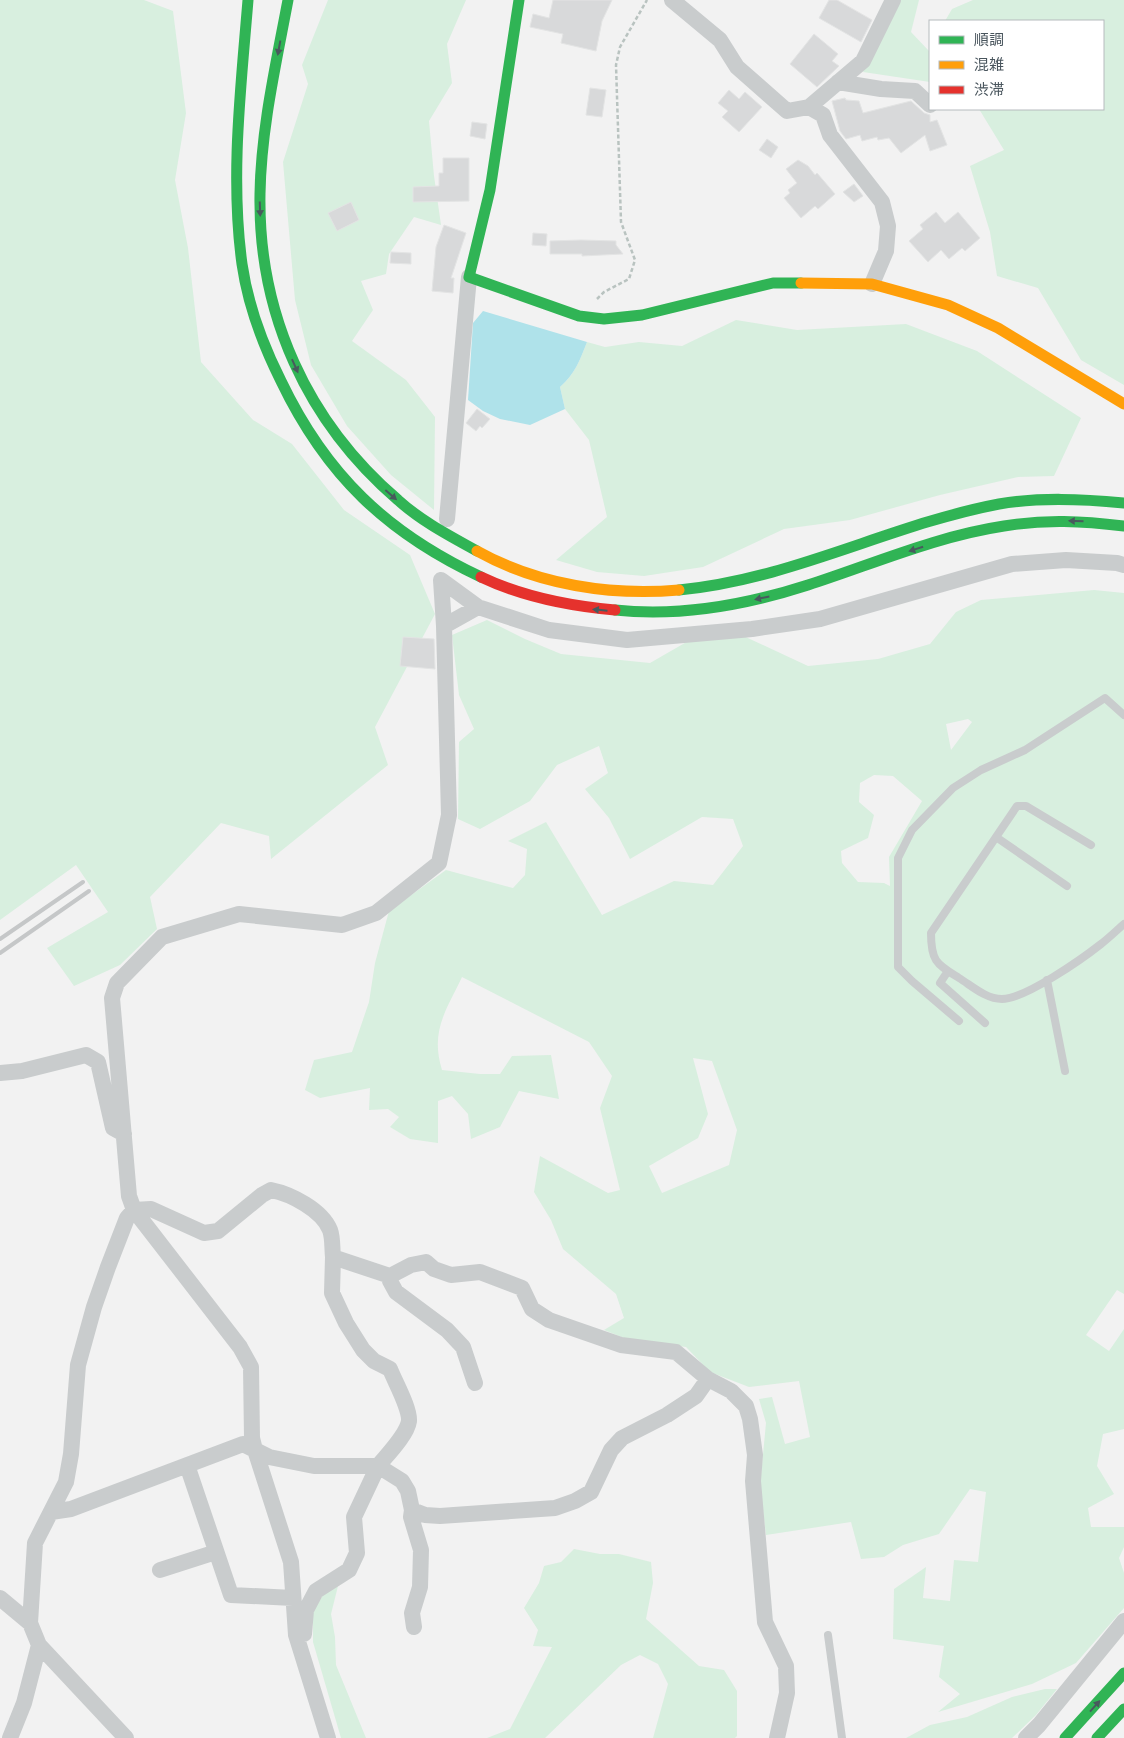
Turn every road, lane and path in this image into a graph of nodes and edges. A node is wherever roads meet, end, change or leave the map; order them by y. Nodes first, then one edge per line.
1 (248, 0) edge
2 (288, 0) edge
3 (519, 0) edge
4 (647, 0) edge
5 (672, 0) edge
6 (893, 0) edge
7 (838, 82) junction
8 (929, 103) edge
9 (809, 107) junction
10 (470, 278) junction
11 (872, 284) junction
12 (579, 316) junction
13 (1124, 404) edge
14 (1124, 503) edge
15 (447, 519) dead end
16 (1124, 526) edge
17 (1124, 566) edge
18 (478, 607) junction
19 (444, 626) junction
20 (1124, 715) edge
21 (996, 838) junction
22 (1091, 845) dead end
23 (1067, 886) dead end
24 (1124, 924) edge
25 (948, 971) junction
26 (1047, 980) junction
27 (959, 1021) dead end
28 (985, 1023) dead end
29 (1065, 1071) dead end
30 (0, 1073) edge
31 (124, 1134) junction
32 (134, 1210) junction
33 (333, 1257) junction
34 (390, 1276) junction
35 (708, 1379) junction
36 (475, 1383) dead end
37 (255, 1450) junction
38 (187, 1465) junction
39 (378, 1466) junction
40 (412, 1510) junction
41 (51, 1512) junction
42 (216, 1552) junction
43 (160, 1570) dead end
44 (0, 1598) edge
45 (293, 1598) junction
46 (30, 1623) junction
47 (1123, 1625) edge
48 (414, 1627) dead end
49 (828, 1635) dead end
50 (39, 1645) junction
51 (301, 1650) junction
52 (1124, 1673) edge
53 (1124, 1709) edge
54 (10, 1738) edge
55 (126, 1738) edge
56 (328, 1738) edge
57 (777, 1738) edge
58 (842, 1738) edge
59 (1026, 1738) edge
60 (1064, 1738) edge
61 (1097, 1738) edge

16 -> 1 main road
2 -> 14 main road
3 - 10 main road
4 - 12 path
5 - 9 street
6 - 7 street
7 - 8 street
7 - 9 street
9 - 11 street
10 - 12 main road
10 - 15 street
11 - 12 main road
11 - 13 main road
17 - 18 street
18 - 19 street
18 - 19 street
19 - 31 street
20 - 27 lane
21 - 22 lane
21 - 23 lane
21 - 25 lane
24 - 26 lane
25 - 26 lane
25 - 28 lane
26 - 29 lane
30 - 31 street
31 - 32 street
32 - 33 street
32 - 37 street
32 - 41 street
33 - 34 street
33 - 39 street
34 - 35 street
34 - 36 street
35 - 40 street
35 - 57 street
37 - 38 street
37 - 39 street
37 - 45 street
38 - 41 street
38 - 42 street
39 - 40 street
39 - 51 street
40 - 48 street
41 - 46 street
42 - 43 street
42 - 45 street
44 - 46 street
45 - 51 street
46 - 50 street
47 - 59 street
49 - 58 lane
50 - 54 street
50 - 55 street
51 - 56 street
60 -> 52 main road
53 - 61 main road

